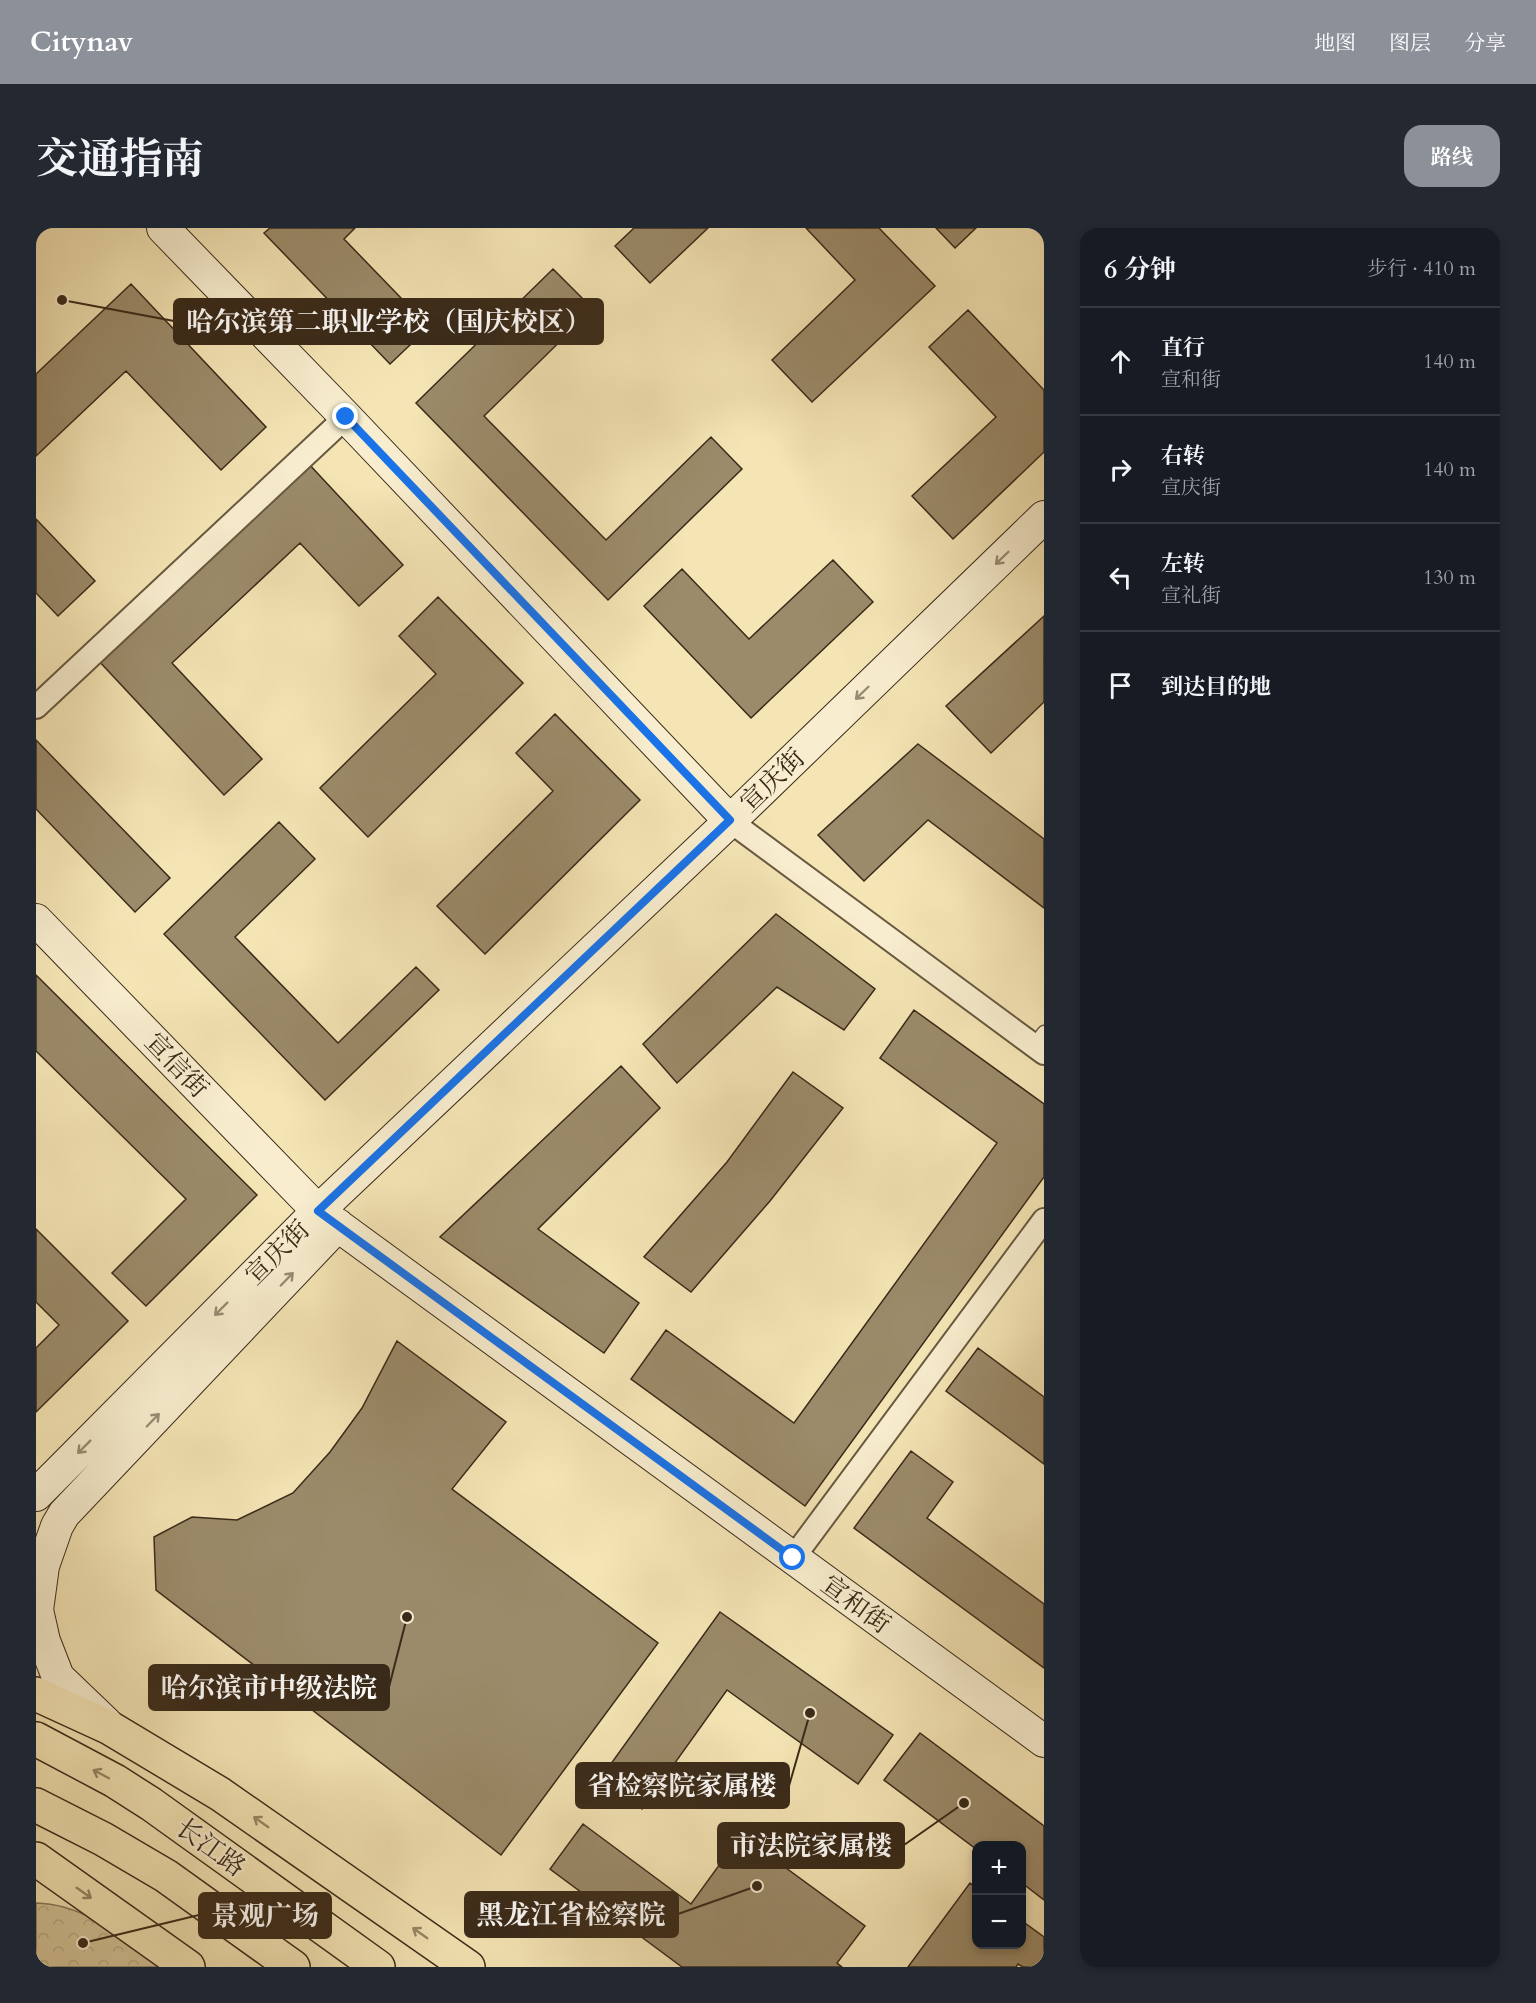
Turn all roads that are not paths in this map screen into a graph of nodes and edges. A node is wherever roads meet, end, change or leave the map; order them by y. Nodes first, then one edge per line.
1 (164, 228) edge
2 (346, 417) junction
3 (1044, 517) edge
4 (36, 707) edge
5 (730, 820) junction
6 (36, 920) edge
7 (1041, 1044) edge
8 (328, 1218) junction
9 (1044, 1220) edge
10 (36, 1495) edge
11 (793, 1558) junction
12 (36, 1694) edge
13 (111, 1728) junction
14 (36, 1739) edge
15 (1044, 1742) edge
16 (36, 1805) edge
17 (36, 1859) edge
18 (188, 1967) edge
19 (292, 1967) edge
20 (378, 1967) edge
21 (468, 1967) edge

1 - 2 street
2 - 4 street
2 - 5 street
3 -> 5 street, 宣庆街
5 - 7 street
5 - 8 street, 宣庆街
6 - 8 street, 宣信街
8 -> 10 street, 宣庆街
8 - 11 street, 宣和街
13 -> 8 street
9 - 11 street
11 - 15 street, 宣和街
12 - 13 main road
21 -> 13 main road
20 -> 14 main road, 长江路
16 - 19 main road, 长江路
17 -> 18 main road

